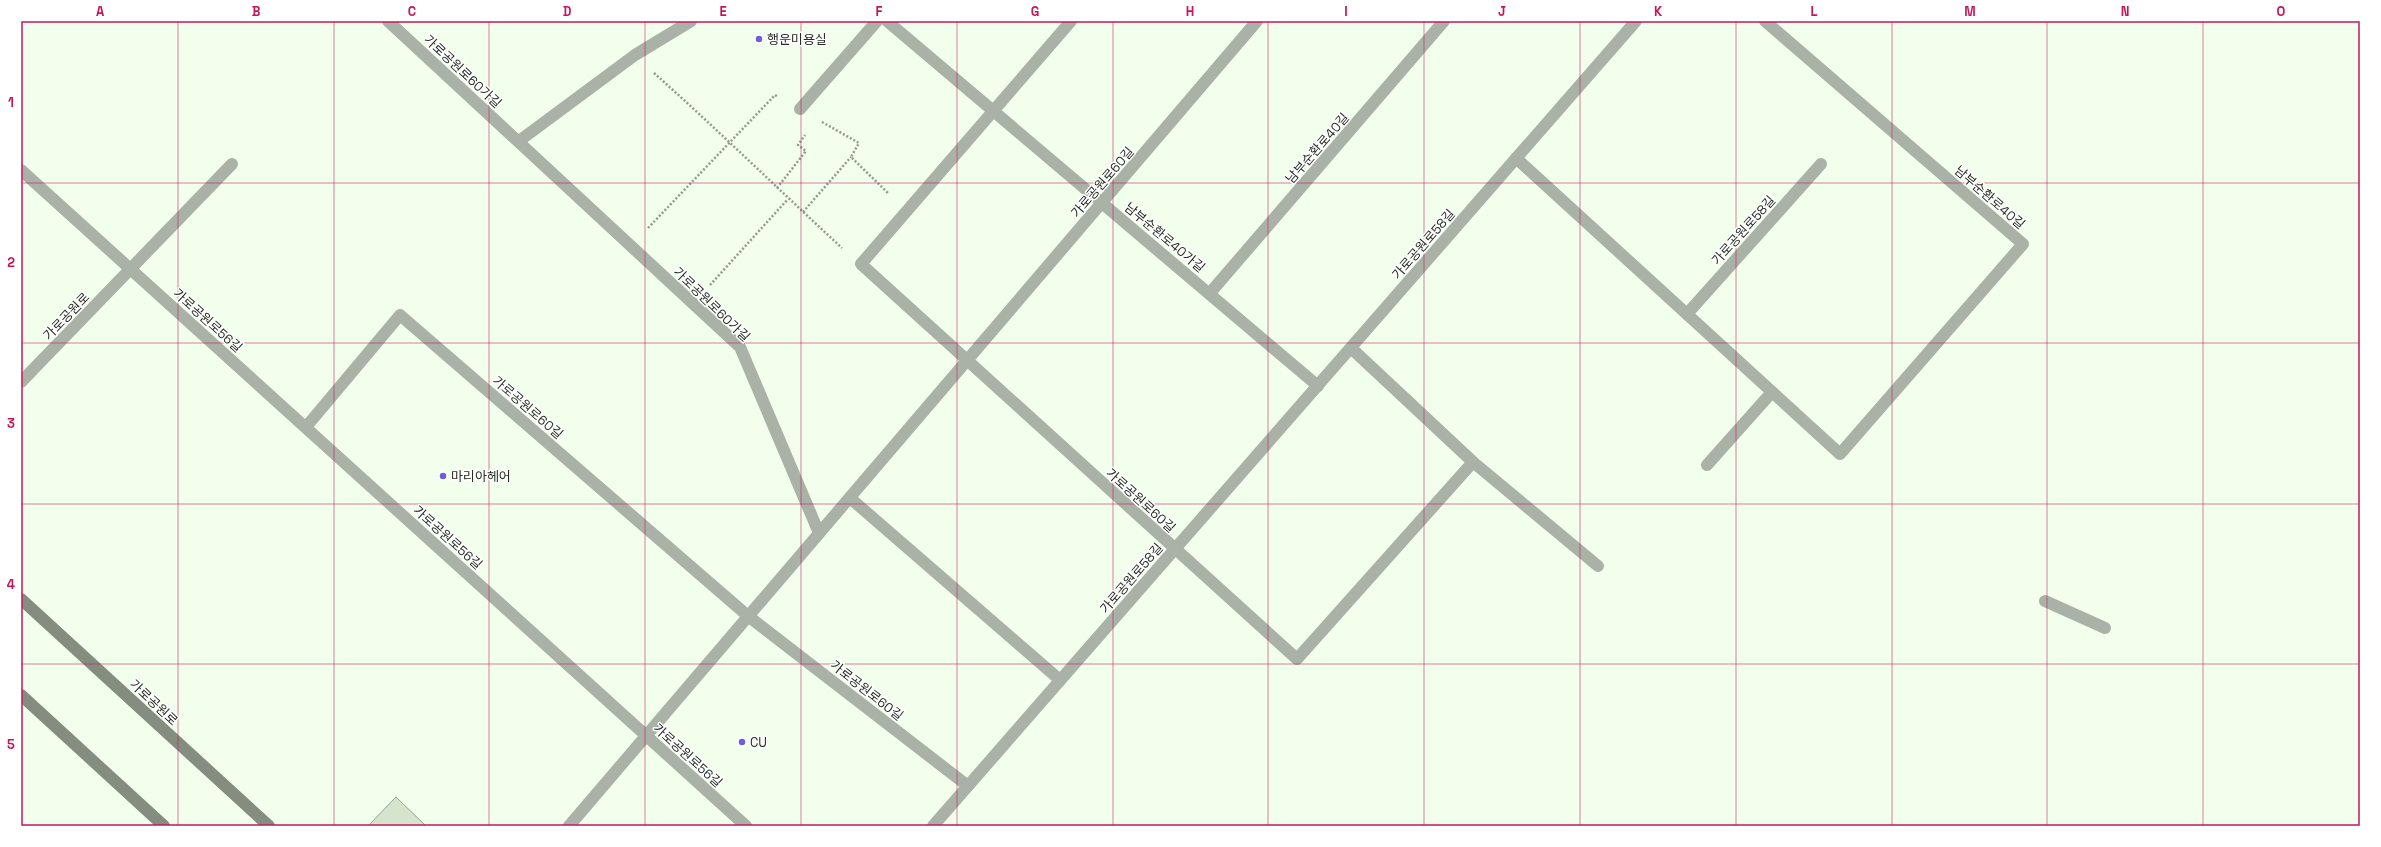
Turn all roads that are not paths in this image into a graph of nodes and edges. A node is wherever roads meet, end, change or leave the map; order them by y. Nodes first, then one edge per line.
1 (388, 21) edge
2 (691, 21) edge
3 (877, 21) edge
4 (1071, 21) edge
5 (1257, 21) edge
6 (1444, 21) edge
7 (1636, 21) edge
8 (1765, 21) edge
9 (890, 22) edge
10 (800, 109) road end
11 (994, 110) junction
12 (519, 141) junction
13 (1516, 158) junction
14 (232, 164) dead end
15 (1821, 164) dead end
16 (21, 170) edge
17 (1102, 202) junction
18 (131, 269) junction
19 (1210, 293) junction
20 (1687, 314) junction
21 (1351, 348) junction
22 (967, 360) junction
23 (21, 382) edge
24 (1318, 386) junction
25 (1772, 392) junction
26 (306, 427) junction
27 (1473, 462) junction
28 (1707, 465) dead end
29 (850, 498) junction
30 (819, 533) junction
31 (1175, 549) junction
32 (1598, 566) dead end
33 (21, 598) edge
34 (2045, 601) dead end
35 (748, 616) junction
36 (2104, 628) dead end
37 (1060, 680) junction
38 (21, 695) edge
39 (646, 736) junction
40 (968, 786) junction
41 (164, 826) edge
42 (269, 826) edge
43 (569, 826) edge
44 (746, 826) edge
45 (933, 826) edge

1 - 12 street, 가로공원로60가길
2 - 12 street
3 - 10 street
4 - 11 street
5 - 17 street, 가로공원로60길
6 - 19 street, 남부순환로40길
7 - 13 street, 가로공원로58길
8 - 25 street, 남부순환로40길
9 - 11 street, 남부순환로40가길
11 - 17 street, 남부순환로40가길
11 - 22 street, 가로공원로60길
12 - 30 street, 가로공원로60가길
13 - 20 street
13 - 21 street, 가로공원로58길
14 - 18 street
15 - 20 street, 가로공원로58길
16 - 18 street, 가로공원로56길
17 - 19 street, 남부순환로40가길
17 - 22 street, 가로공원로60길
18 - 23 street, 가로공원로
18 - 26 street, 가로공원로56길
19 - 24 street, 남부순환로40가길
20 - 25 street
21 - 24 street, 가로공원로58길
21 - 27 street
22 - 29 street, 가로공원로60길
22 - 31 street, 가로공원로60길
24 - 31 street, 가로공원로58길
25 - 28 street
26 - 35 street, 가로공원로60길
26 - 39 street, 가로공원로56길
27 - 31 street, 가로공원로60길
27 - 32 street
29 - 30 street, 가로공원로60길
29 - 37 street
30 - 35 street, 가로공원로60길
31 - 37 street, 가로공원로58길
33 - 42 main road, 가로공원로
34 - 36 street
35 - 39 street, 가로공원로60길
35 - 40 street, 가로공원로60길
37 - 40 street, 가로공원로58길
38 - 41 main road
39 - 43 street, 가로공원로60길
39 - 44 street, 가로공원로56길
40 - 45 street, 가로공원로58길

